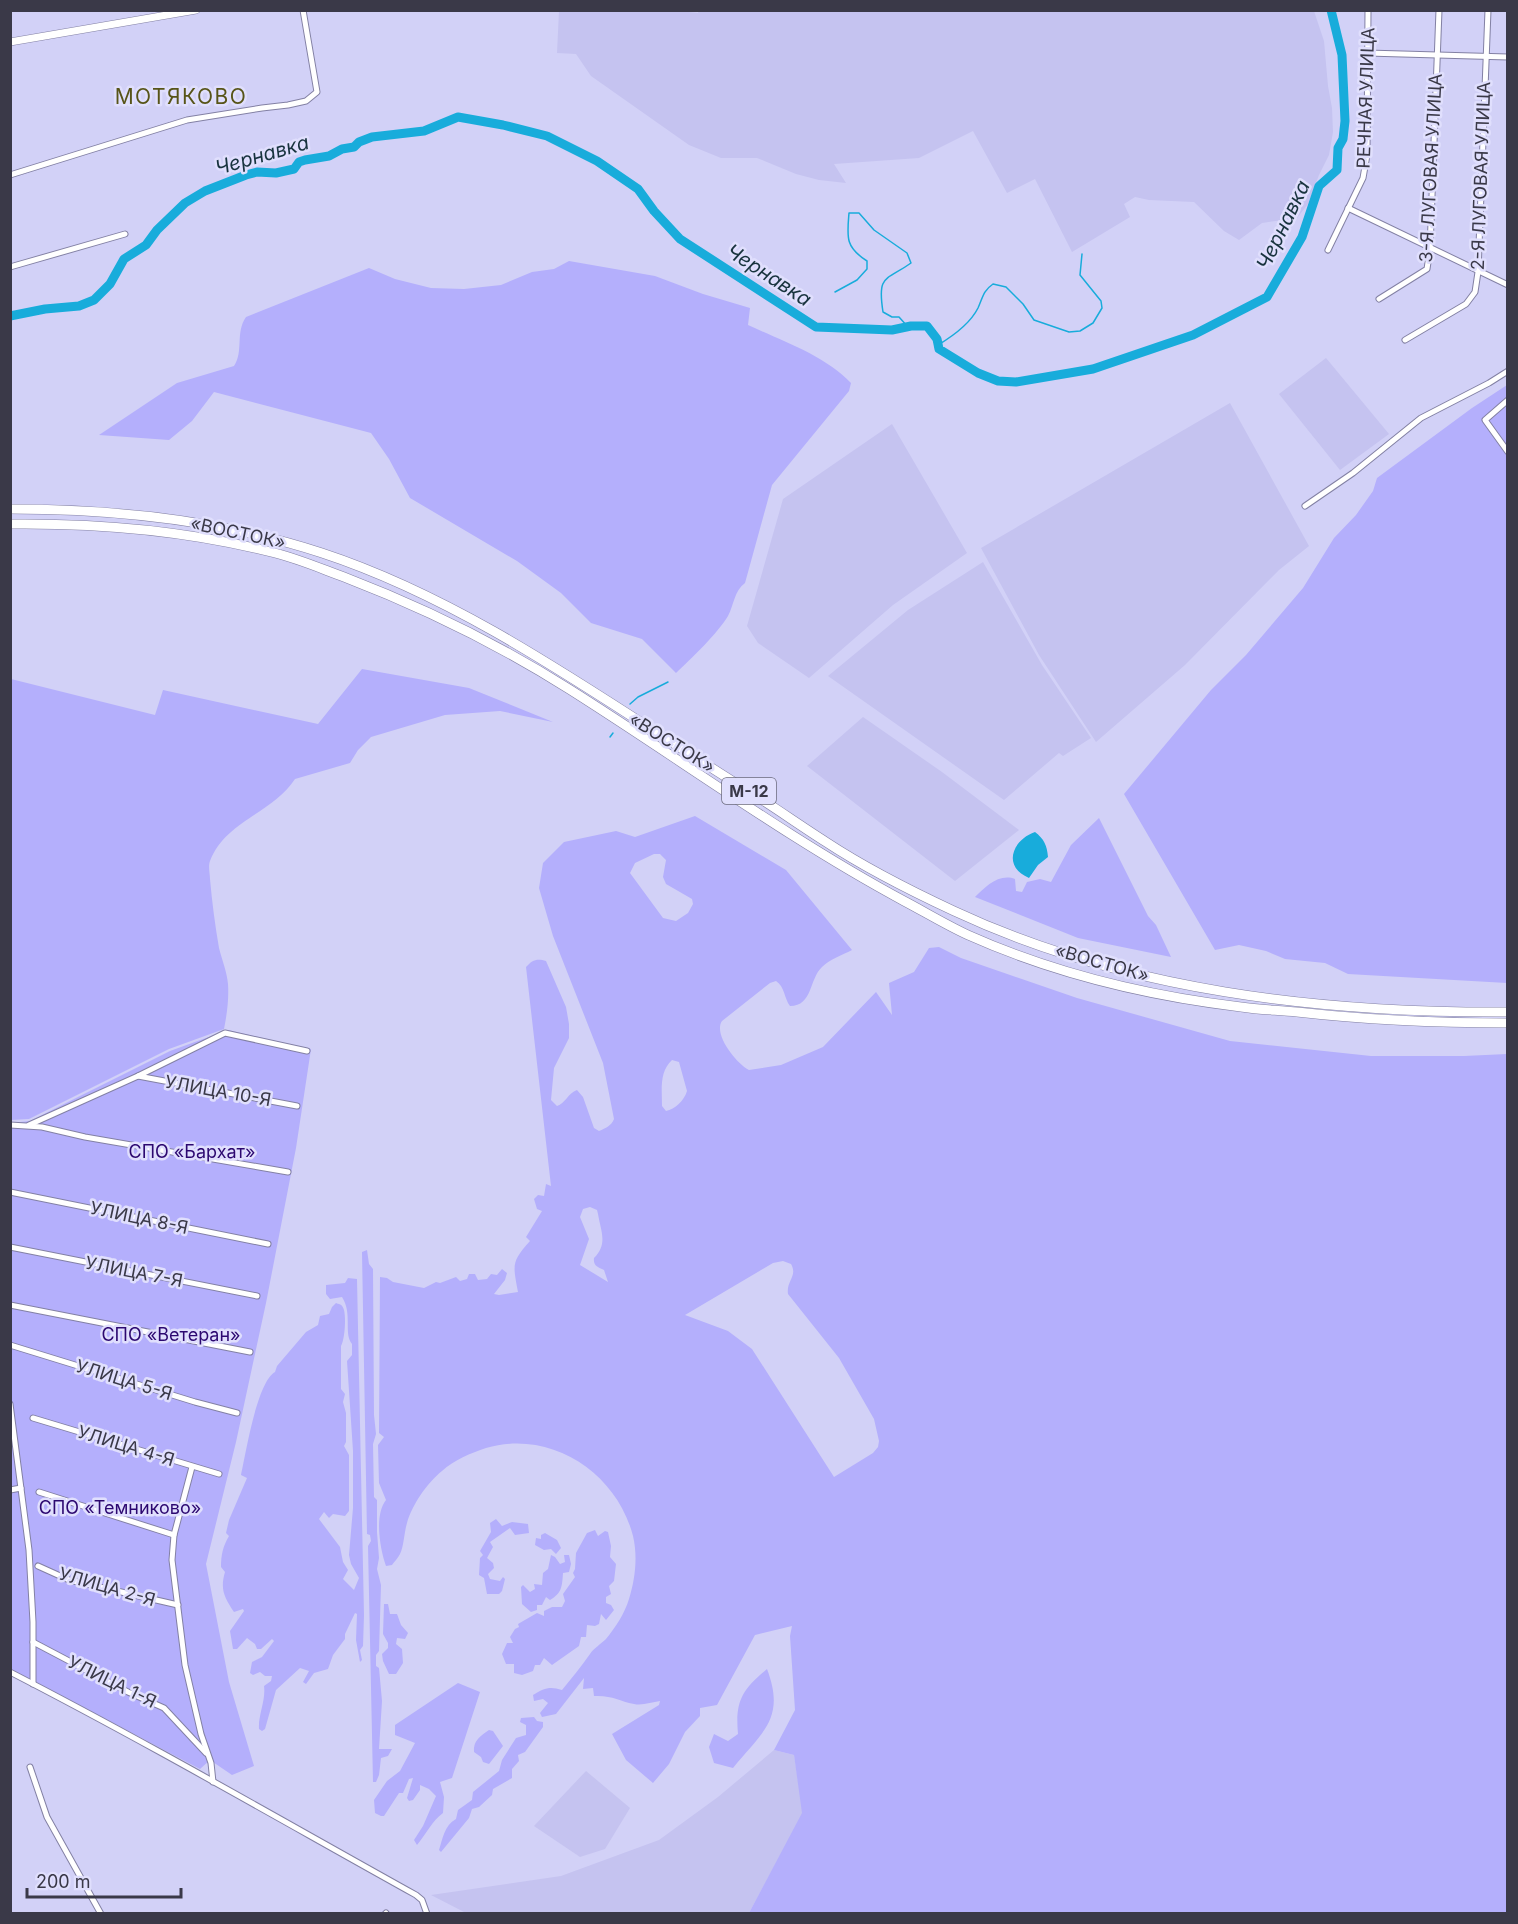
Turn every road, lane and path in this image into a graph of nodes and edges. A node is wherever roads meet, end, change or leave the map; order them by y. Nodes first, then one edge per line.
1 (196, 10) edge
2 (303, 10) edge
3 (1368, 10) edge
4 (1439, 10) edge
5 (1488, 10) edge
6 (10, 42) edge
7 (1367, 53) junction
8 (1438, 55) junction
9 (1486, 57) junction
10 (1508, 57) edge
11 (10, 175) edge
12 (1348, 208) junction
13 (125, 234) dead end
14 (1430, 249) junction
15 (1328, 250) dead end
16 (10, 267) edge
17 (1478, 272) junction
18 (1508, 285) edge
19 (1379, 299) dead end
20 (1405, 340) dead end
21 (1508, 371) edge
22 (1508, 400) edge
23 (1508, 452) edge
24 (1305, 506) dead end
25 (10, 509) edge
26 (10, 524) edge
27 (1508, 1012) edge
28 (1508, 1023) edge
29 (307, 1051) dead end
30 (138, 1076) junction
31 (297, 1106) dead end
32 (10, 1125) edge
33 (29, 1125) junction
34 (288, 1172) dead end
35 (10, 1192) edge
36 (268, 1244) dead end
37 (10, 1247) edge
38 (257, 1296) dead end
39 (10, 1305) edge
40 (10, 1345) edge
41 (250, 1352) dead end
42 (10, 1404) edge
43 (237, 1413) dead end
44 (33, 1418) dead end
45 (192, 1467) junction
46 (219, 1474) dead end
47 (21, 1488) junction
48 (10, 1490) edge
49 (39, 1492) dead end
50 (174, 1535) junction
51 (38, 1566) dead end
52 (178, 1605) junction
53 (33, 1642) junction
54 (10, 1672) edge
55 (33, 1684) junction
56 (209, 1756) junction
57 (30, 1767) dead end
58 (213, 1782) junction
59 (101, 1914) edge
60 (427, 1914) edge

1 - 6 main road
2 - 11 street
3 - 7 street, РЕЧНАЯ УЛИЦА
4 - 8 street, 3-Я ЛУГОВАЯ УЛИЦА
5 - 9 street, 2-Я ЛУГОВАЯ УЛИЦА
7 - 8 street
7 - 12 street, РЕЧНАЯ УЛИЦА
8 - 9 street
8 - 14 street, 3-Я ЛУГОВАЯ УЛИЦА
9 - 10 street
9 - 17 street, 2-Я ЛУГОВАЯ УЛИЦА
12 - 14 street
12 - 15 street, РЕЧНАЯ УЛИЦА
13 - 16 street
14 - 17 street
14 - 19 street, 3-Я ЛУГОВАЯ УЛИЦА
17 - 18 street
17 - 20 street, 2-Я ЛУГОВАЯ УЛИЦА
21 - 24 street
22 - 23 street
25 - 27 highway, «ВОСТОК» / М-12
26 - 28 highway, «ВОСТОК» / М-12
29 - 30 street
30 - 31 street, УЛИЦА 10-Я
30 - 33 street
32 - 33 street
33 - 34 street
35 - 36 street, УЛИЦА 8-Я
37 - 38 street, УЛИЦА 7-Я
39 - 41 street
40 - 43 street, УЛИЦА 5-Я
42 - 47 street
44 - 45 street, УЛИЦА 4-Я
45 - 46 street, УЛИЦА 4-Я
45 - 50 street
47 - 48 street
47 - 53 street
49 - 50 street
50 - 52 street
51 - 52 street, УЛИЦА 2-Я
52 - 56 street
53 - 55 street
53 - 56 street, УЛИЦА 1-Я
54 - 55 street
55 - 58 street
56 - 58 street
57 - 59 street
58 - 60 street

